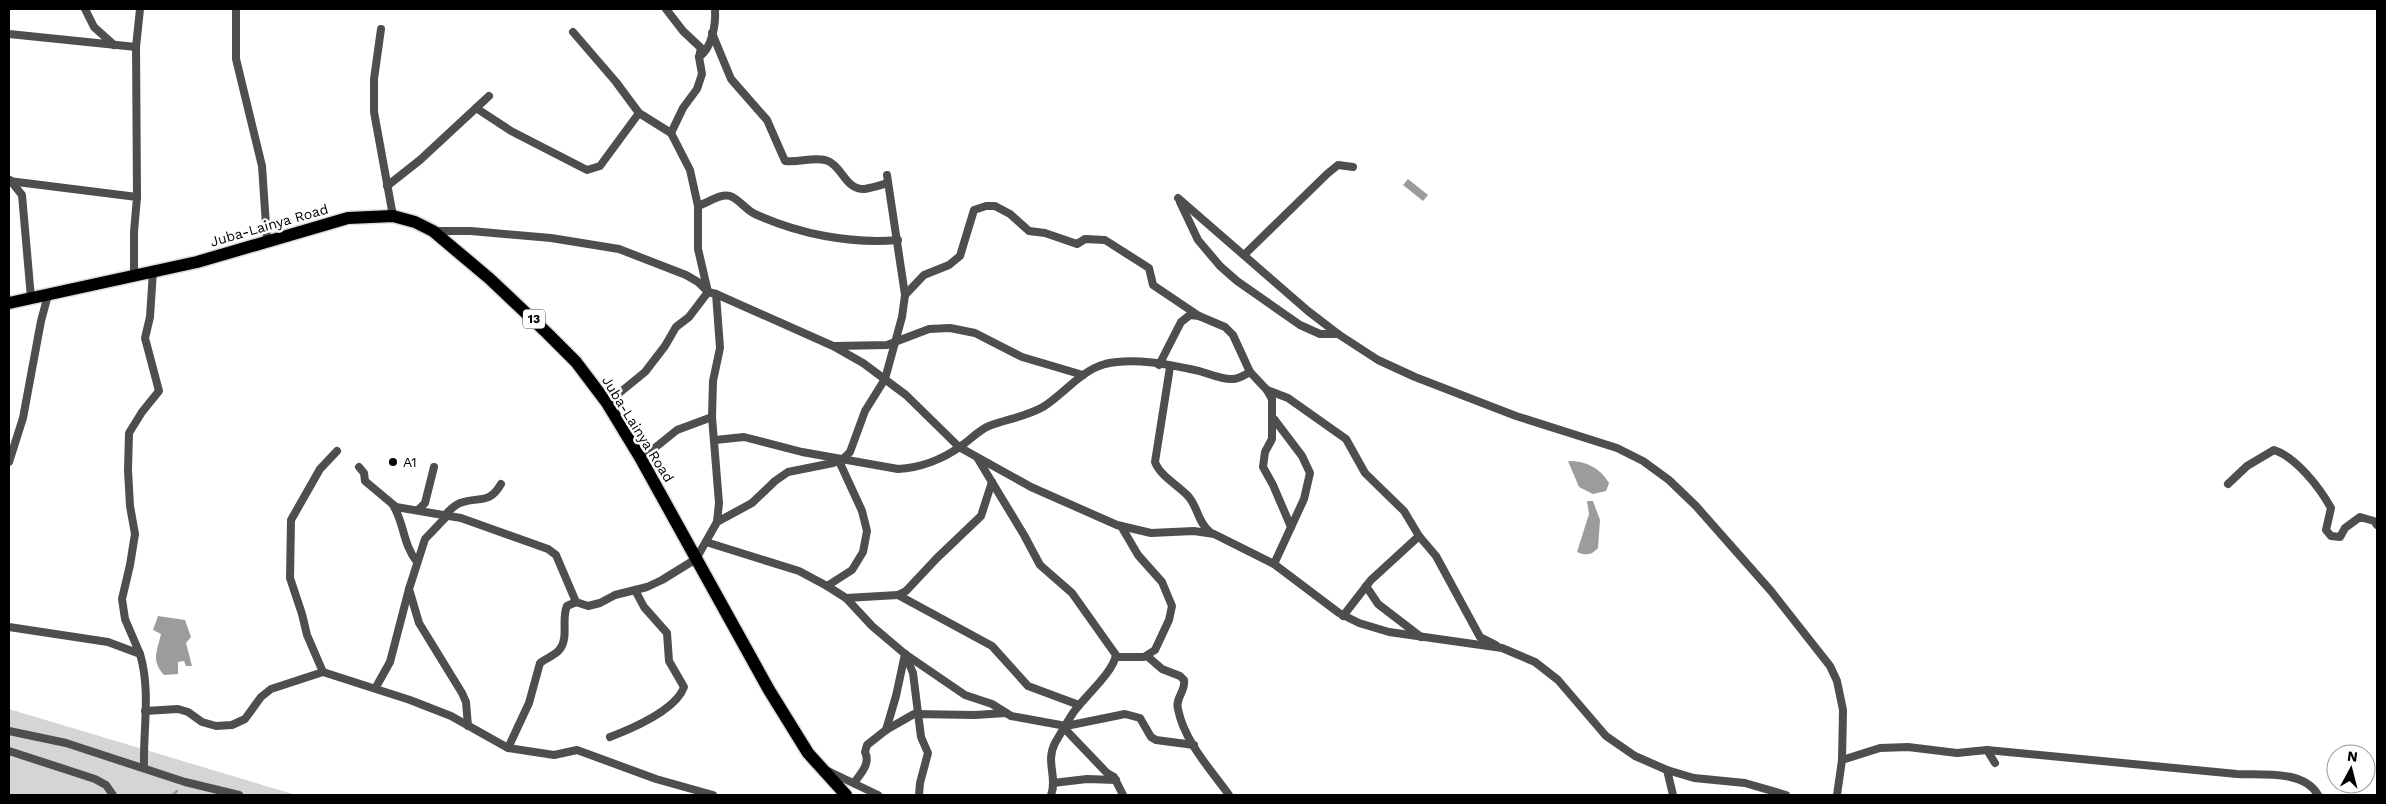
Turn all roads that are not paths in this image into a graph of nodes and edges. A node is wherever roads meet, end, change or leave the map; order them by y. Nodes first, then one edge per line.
1 (85, 9) edge
2 (140, 9) edge
3 (236, 9) edge
4 (666, 9) edge
5 (715, 9) edge
6 (381, 29) dead end
7 (574, 32) dead end
8 (712, 33) junction
9 (9, 34) edge
10 (114, 45) junction
11 (136, 47) junction
12 (699, 58) junction
13 (488, 96) dead end
14 (476, 108) junction
15 (639, 113) junction
16 (671, 133) junction
17 (1353, 167) dead end
18 (9, 180) edge
19 (387, 186) junction
20 (137, 196) junction
21 (698, 206) junction
22 (393, 216) junction
23 (433, 231) junction
24 (267, 240) junction
25 (898, 240) junction
26 (1244, 254) junction
27 (153, 271) junction
28 (134, 275) junction
29 (712, 293) junction
30 (48, 295) junction
31 (906, 295) junction
32 (31, 298) junction
33 (9, 302) edge
34 (1199, 316) junction
35 (1338, 334) junction
36 (895, 342) junction
37 (833, 346) junction
38 (1159, 365) junction
39 (1170, 367) junction
40 (1250, 372) junction
41 (1083, 375) junction
42 (885, 379) junction
43 (1268, 390) junction
44 (607, 403) junction
45 (712, 416) junction
46 (1274, 420) junction
47 (714, 440) junction
48 (959, 448) junction
49 (337, 451) dead end
50 (641, 459) junction
51 (978, 459) junction
52 (841, 460) junction
53 (9, 462) edge
54 (359, 467) dead end
55 (434, 467) dead end
56 (992, 482) junction
57 (501, 484) dead end
58 (2228, 484) dead end
59 (393, 505) junction
60 (419, 510) junction
61 (446, 516) junction
62 (717, 522) junction
63 (2377, 525) edge
64 (1121, 526) junction
65 (1291, 527) junction
66 (1214, 534) junction
67 (1419, 536) junction
68 (706, 542) junction
69 (696, 559) junction
70 (417, 562) junction
71 (1274, 564) junction
72 (827, 586) junction
73 (1366, 586) junction
74 (409, 588) junction
75 (635, 590) junction
76 (898, 595) junction
77 (846, 598) junction
78 (576, 602) junction
79 (1343, 616) junction
80 (9, 627) edge
81 (1422, 638) junction
82 (1502, 648) junction
83 (140, 654) junction
84 (905, 654) junction
85 (1147, 656) junction
86 (1116, 657) junction
87 (323, 672) junction
88 (376, 687) dead end
89 (1079, 705) junction
90 (145, 711) junction
91 (1006, 713) junction
92 (918, 714) junction
93 (468, 726) junction
94 (1065, 727) junction
95 (886, 730) junction
96 (9, 731) edge
97 (610, 737) dead end
98 (1194, 745) junction
99 (508, 748) junction
100 (1987, 750) junction
101 (9, 751) edge
102 (1842, 760) junction
103 (1996, 764) dead end
104 (819, 766) junction
105 (144, 767) junction
106 (1666, 770) junction
107 (1116, 780) junction
108 (854, 783) junction
109 (1053, 783) junction
110 (113, 795) edge
111 (239, 795) edge
112 (713, 795) edge
113 (846, 795) edge
114 (878, 795) edge
115 (919, 795) edge
116 (1050, 795) edge
117 (1123, 795) edge
118 (1229, 795) edge
119 (1674, 795) edge
120 (1786, 795) edge
121 (1837, 795) edge
122 (2318, 795) edge

1 - 10 street
2 - 11 street
3 - 24 street
4 - 12 street
5 - 8 street
6 - 19 street
7 - 15 street
8 - 12 street
8 - 25 street
9 - 10 street
10 - 11 street
11 - 20 street
12 - 16 street
13 - 14 street
14 - 15 street
14 - 19 street
15 - 16 street
16 - 21 street
17 - 26 street
18 - 20 street
18 - 32 street
19 - 22 street
20 - 28 street
21 - 25 street
21 - 29 street
22 - 23 main road, Juba-Lainya Road / 13
22 - 24 main road, Juba-Lainya Road / 13
23 - 29 street
23 - 44 main road, Juba-Lainya Road / 13
24 - 27 main road, Juba-Lainya Road / 13
25 - 31 street
26 - 35 street
26 - 35 street
27 - 28 main road, Juba-Lainya Road / 13
27 - 83 street
28 - 30 main road, Juba-Lainya Road / 13
29 - 37 street
29 - 44 street
29 - 45 street
30 - 32 main road, Juba-Lainya Road / 13
30 - 53 street
31 - 34 street
31 - 36 street
32 - 33 main road, Juba-Lainya Road / 13
34 - 38 street
34 - 40 street
35 - 102 street
36 - 37 street
36 - 41 street
36 - 42 street
37 - 42 street
38 - 39 street
38 - 41 street
39 - 40 street
39 - 66 street
40 - 43 street
41 - 48 street
42 - 48 street
42 - 52 street
43 - 46 street
43 - 67 street
44 - 50 main road, Juba-Lainya Road / 13
45 - 47 street
45 - 50 street
46 - 65 street
46 - 65 street
47 - 52 street
47 - 62 street
48 - 51 street
48 - 52 street
49 - 87 street
50 - 69 main road, Juba-Lainya Road / 13
51 - 56 street
51 - 64 street
52 - 62 street
52 - 72 street
54 - 59 street
55 - 60 street
56 - 76 street
56 - 86 street
57 - 61 street
58 - 63 street
59 - 60 street
59 - 70 street
60 - 61 street
61 - 70 street
61 - 78 street
62 - 68 street
64 - 66 street
64 - 85 street
65 - 71 street
66 - 71 street
67 - 73 street
67 - 82 street
68 - 69 street
68 - 72 street
69 - 75 street
69 - 104 main road, Juba-Lainya Road / 13
70 - 74 street
71 - 79 street
72 - 77 street
73 - 79 street
73 - 81 street
74 - 88 street
74 - 93 street
75 - 78 street
75 - 97 street
76 - 77 street
76 - 89 street
77 - 84 street
78 - 99 street
79 - 81 street
80 - 83 street
81 - 82 street
82 - 106 street
83 - 90 street
84 - 91 street
84 - 92 street
84 - 95 street
85 - 86 street
85 - 98 street
86 - 89 street
87 - 90 street
87 - 93 street
89 - 94 street
90 - 105 street
91 - 92 street
91 - 94 street
92 - 95 street
92 - 115 street
93 - 99 street
94 - 98 street
94 - 107 street
94 - 109 street
95 - 108 street
96 - 105 street
98 - 118 street
99 - 112 street
100 - 102 street
100 - 103 street
100 - 122 street
101 - 110 street
102 - 121 street
104 - 108 street
104 - 113 main road, Juba-Lainya Road / 13
105 - 111 street
106 - 119 street
106 - 120 street
107 - 109 street
107 - 117 street
108 - 114 street
109 - 116 street

